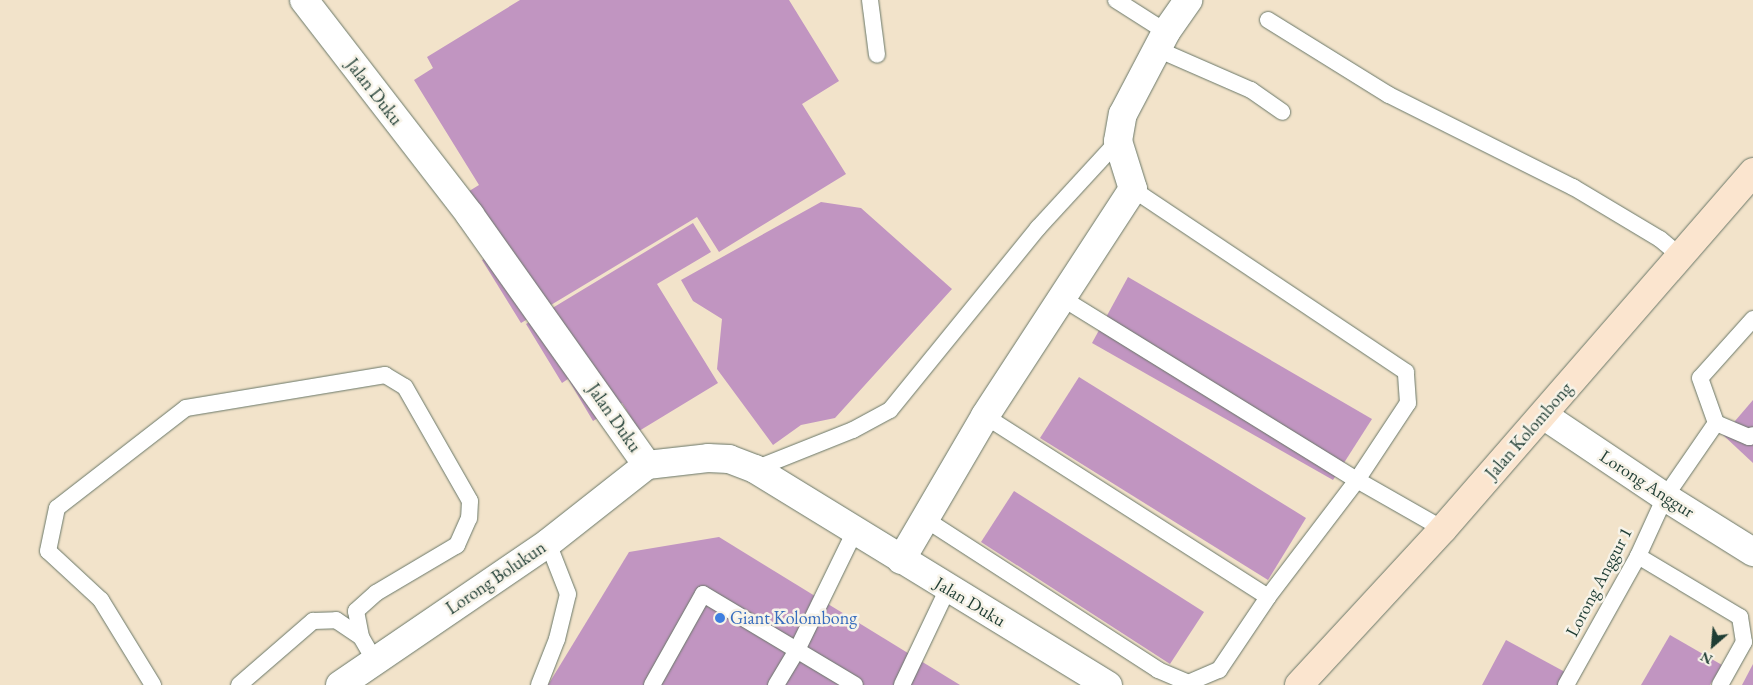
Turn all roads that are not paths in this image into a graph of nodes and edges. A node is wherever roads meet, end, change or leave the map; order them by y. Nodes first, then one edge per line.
1 (304, 0) edge
2 (870, 0) edge
3 (1116, 0) edge
4 (1188, 0) edge
5 (1268, 20) dead end
6 (1161, 40) junction
7 (877, 55) dead end
8 (1282, 112) dead end
9 (1118, 141) junction
10 (1753, 172) edge
11 (1133, 189) junction
12 (1680, 256) junction
13 (1062, 298) junction
14 (1753, 319) edge
15 (1543, 414) junction
16 (985, 416) junction
17 (1716, 423) junction
18 (1753, 435) edge
19 (647, 465) junction
20 (755, 469) junction
21 (1357, 480) junction
22 (1665, 498) junction
23 (924, 519) junction
24 (1443, 529) junction
25 (855, 532) junction
26 (548, 543) junction
27 (1753, 552) edge
28 (1638, 556) junction
29 (901, 560) junction
30 (948, 588) junction
31 (1268, 598) junction
32 (361, 637) junction
33 (797, 650) junction
34 (375, 661) junction
35 (153, 685) edge
36 (239, 685) edge
37 (340, 685) edge
38 (539, 685) edge
39 (652, 685) edge
40 (776, 685) edge
41 (855, 685) edge
42 (902, 685) edge
43 (1108, 685) edge
44 (1299, 685) edge
45 (1566, 685) edge
46 (1720, 685) edge

1 - 19 street, Jalan Duku
2 - 7 lane
3 - 6 lane
4 - 6 street
5 - 12 lane
6 - 8 lane
6 - 9 street
9 - 11 street
9 - 20 lane
10 - 12 street, Jalan Kolombong
11 - 13 street
11 - 21 lane
12 - 15 street, Jalan Kolombong
13 - 16 street
13 - 21 lane
14 - 17 lane
15 - 22 street, Lorong Anggur
15 - 24 street, Jalan Kolombong
16 - 23 street
16 - 31 lane
17 - 18 lane
17 - 22 lane, Lorong Anggur 1
19 - 20 street, Jalan Duku
19 - 26 street, Lorong Bolukun
20 - 25 street, Jalan Duku
21 - 24 lane
21 - 31 lane
22 - 27 street, Lorong Anggur
22 - 28 lane, Lorong Anggur 1
23 - 29 street
23 - 31 lane
24 - 44 street, Jalan Kolombong
25 - 29 street, Jalan Duku
25 - 33 lane
26 - 34 street, Lorong Bolukun
26 - 38 lane
28 - 45 lane, Lorong Anggur 1
28 - 46 lane
29 - 30 street, Jalan Duku
30 - 42 lane
30 - 43 street, Jalan Duku
32 - 34 lane
32 - 35 lane
32 - 36 lane
33 - 39 lane
33 - 40 lane
33 - 41 lane
34 - 37 street, Lorong Bolukun

